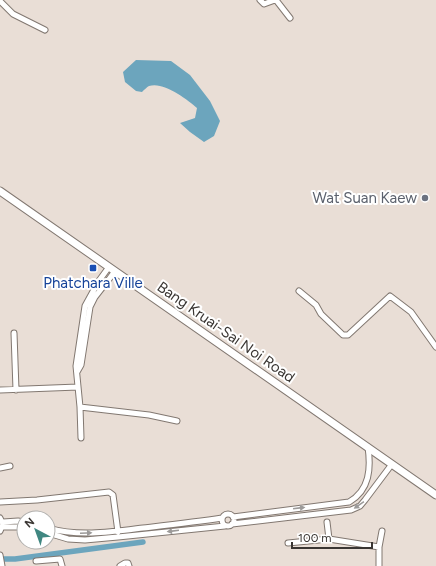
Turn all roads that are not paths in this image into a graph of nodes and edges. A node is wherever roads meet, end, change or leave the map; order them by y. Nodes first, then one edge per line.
1 (260, 0) edge
2 (275, 0) edge
3 (0, 1) edge
4 (290, 18) dead end
5 (45, 30) dead end
6 (0, 190) edge
7 (112, 269) junction
8 (299, 291) dead end
9 (87, 306) junction
10 (14, 333) dead end
11 (436, 347) edge
12 (78, 387) junction
13 (0, 390) edge
14 (16, 390) junction
15 (80, 407) junction
16 (177, 421) dead end
17 (81, 438) dead end
18 (368, 447) junction
19 (392, 464) junction
20 (10, 466) dead end
21 (0, 468) edge
22 (366, 484) junction
23 (373, 488) junction
24 (436, 495) edge
25 (0, 502) edge
26 (328, 504) junction
27 (280, 510) junction
28 (328, 513) junction
29 (232, 517) junction
30 (222, 518) junction
31 (280, 518) junction
32 (16, 521) edge
33 (327, 522) dead end
34 (1, 524) edge
35 (232, 524) junction
36 (196, 525) junction
37 (16, 526) edge
38 (225, 526) junction
39 (56, 530) edge
40 (118, 531) junction
41 (382, 531) dead end
42 (56, 535) edge
43 (118, 537) junction
44 (329, 539) junction
45 (288, 543) dead end
46 (379, 547) junction
47 (0, 554) edge
48 (36, 561) dead end
49 (2, 566) edge
50 (62, 566) edge
51 (120, 566) edge
52 (130, 566) edge
53 (379, 566) edge

1 - 2 street
2 - 4 street
3 - 5 street
6 - 7 main road, Bang Kruai-Sai Noi Road
7 - 9 street
7 - 9 street
7 - 18 main road, Bang Kruai-Sai Noi Road
8 - 11 street
9 - 12 street
10 - 14 street
12 - 14 street
12 - 15 street
13 - 14 street
15 - 16 street
15 - 17 street
18 - 19 main road, Bang Kruai-Sai Noi Road
18 - 22 street
19 - 23 street
19 - 24 main road, Bang Kruai-Sai Noi Road
20 - 21 street
22 - 23 street
22 - 26 street
23 -> 28 street
25 - 40 street
27 -> 26 street
26 - 28 street
27 - 29 street
27 - 31 street
28 - 31 street
29 - 30 street
29 - 35 street
30 - 36 street
30 - 38 street
31 - 35 street
32 - 34 street
33 - 44 street
34 - 37 street
35 - 38 street
36 - 38 street
36 - 40 street
36 -> 43 street
39 -> 40 street
40 - 43 street
41 - 46 street
42 - 43 street
44 - 45 street
44 - 46 street
46 - 53 street
47 - 49 street
48 - 50 street
51 - 52 street

